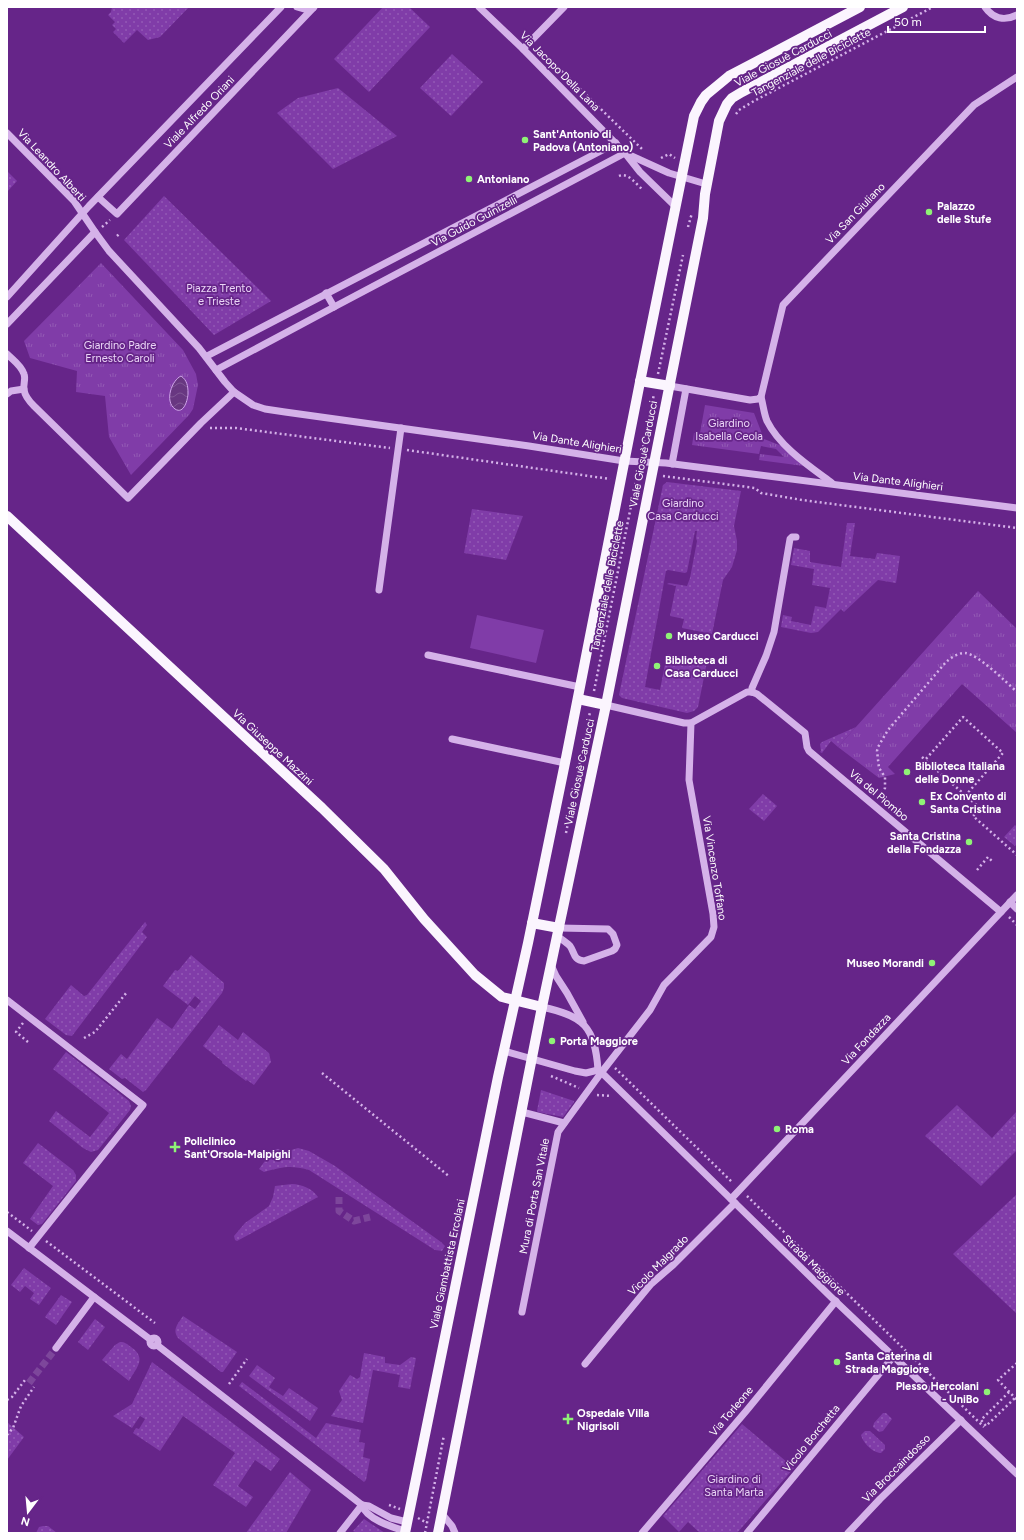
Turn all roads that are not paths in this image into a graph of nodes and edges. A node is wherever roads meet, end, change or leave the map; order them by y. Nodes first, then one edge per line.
1 (281, 7) edge
2 (296, 7) edge
3 (314, 7) edge
4 (479, 7) edge
5 (564, 7) edge
6 (860, 7) edge
7 (903, 7) edge
8 (985, 7) edge
9 (1017, 15) edge
10 (523, 49) junction
11 (1017, 77) edge
12 (7, 133) edge
13 (616, 143) junction
14 (625, 153) junction
15 (682, 178) junction
16 (706, 184) junction
17 (98, 197) junction
18 (676, 206) junction
19 (82, 214) junction
20 (95, 232) junction
21 (326, 293) junction
22 (7, 296) edge
23 (334, 307) junction
24 (7, 324) edge
25 (7, 354) edge
26 (207, 356) junction
27 (216, 370) junction
28 (640, 381) junction
29 (670, 386) junction
30 (24, 389) junction
31 (686, 389) junction
32 (234, 392) junction
33 (7, 394) edge
34 (761, 397) junction
35 (401, 428) junction
36 (624, 461) junction
37 (654, 462) junction
38 (672, 464) junction
39 (834, 484) junction
40 (1017, 508) edge
41 (7, 516) edge
42 (796, 537) dead end
43 (379, 590) dead end
44 (428, 655) dead end
45 (580, 687) junction
46 (752, 692) junction
47 (578, 699) junction
48 (606, 705) junction
49 (691, 722) junction
50 (452, 739) dead end
51 (565, 763) junction
52 (1017, 895) edge
53 (1010, 902) junction
54 (1017, 908) edge
55 (1004, 909) junction
56 (532, 923) junction
57 (558, 932) junction
58 (551, 965) junction
59 (7, 1000) edge
60 (515, 1001) junction
61 (542, 1007) junction
62 (585, 1025) junction
63 (504, 1051) junction
64 (532, 1058) junction
65 (600, 1071) junction
66 (522, 1112) junction
67 (564, 1123) junction
68 (733, 1201) junction
69 (7, 1231) edge
70 (29, 1248) junction
71 (94, 1297) junction
72 (836, 1301) junction
73 (522, 1312) dead end
74 (56, 1348) tunnel mouth
75 (893, 1356) junction
76 (585, 1364) dead end
77 (961, 1420) junction
78 (1015, 1469) edge
79 (362, 1505) junction
80 (442, 1514) junction
81 (406, 1529) edge
82 (340, 1533) edge
83 (438, 1533) edge
84 (455, 1533) edge
85 (642, 1533) edge
86 (747, 1533) edge
87 (848, 1533) edge

1 - 17 street, Viale Alfredo Oriani
2 - 3 street
3 - 17 street, Viale Alfredo Oriani
4 - 10 street, Via Jacopo Della Lana
5 - 10 street
6 - 15 main road, Viale Giosuè Carducci
7 - 16 main road, Viale Giosuè Carducci
8 - 9 street
10 - 13 street, Via Jacopo Della Lana
11 - 34 street, Via San Giuliano
12 - 19 street, Via Leandro Alberti
13 - 14 street, Via Jacopo Della Lana
13 - 21 street, Via Guido Guinizelli
14 - 15 street, Via Jacopo Della Lana
14 - 18 street, Via Jacopo Della Lana
14 - 23 street, Via Guido Guinizelli
15 - 16 street, Via Jacopo Della Lana
15 - 18 main road, Viale Giosuè Carducci
16 - 29 main road, Viale Giosuè Carducci
17 - 19 street, Viale Alfredo Oriani
18 - 28 main road, Viale Giosuè Carducci
19 - 20 street, Via Leandro Alberti
19 - 22 street
20 - 24 street
20 - 26 street
21 - 23 street
21 - 26 street, Via Guido Guinizelli
23 - 27 street, Via Guido Guinizelli
25 - 30 street
26 - 27 street
27 - 32 street
28 - 29 main road
28 - 36 main road, Viale Giosuè Carducci
29 - 31 street
29 - 37 main road, Viale Giosuè Carducci
30 - 32 street
30 - 33 street
31 - 34 street
31 - 38 street
32 - 35 street, Via Dante Alighieri
34 - 39 street, Via San Giuliano
35 - 36 street, Via Dante Alighieri
35 - 43 street
36 - 37 street, Via Dante Alighieri
36 - 45 main road, Viale Giosuè Carducci
37 - 38 street, Via Dante Alighieri
37 - 48 main road, Viale Giosuè Carducci
38 - 39 street, Via Dante Alighieri
39 - 40 street, Via Dante Alighieri
41 - 60 main road, Via Giuseppe Mazzini
42 - 46 street
44 - 45 street
45 - 47 main road, Viale Giosuè Carducci
46 - 49 street
46 - 55 street, Via del Piombo
47 - 48 main road
47 - 51 main road, Viale Giosuè Carducci
48 - 49 street
48 - 57 main road, Viale Giosuè Carducci
49 - 65 street, Via Vincenzo Toffano
50 - 51 street, Viale Giosuè Carducci
51 - 56 main road, Viale Giosuè Carducci
52 - 53 street, Via Fondazza
53 - 54 street
53 - 55 street, Via Fondazza
55 - 68 street, Via Fondazza
56 - 57 main road
56 - 60 main road, Viale Giosuè Carducci
57 - 57 street
57 - 58 main road, Viale Giosuè Carducci
58 - 61 main road, Viale Giosuè Carducci
58 - 62 street
59 - 70 street
60 - 61 main road, Via Giuseppe Mazzini
60 - 63 main road, Viale Giambattista Ercolani
61 - 62 street
61 - 64 main road
62 - 65 street
63 - 64 street
63 - 81 main road, Viale Giambattista Ercolani
64 - 65 street
64 - 66 main road
65 - 67 street, Mura di Porta San Vitale
65 - 68 street, Strada Maggiore
66 - 67 street
66 - 80 main road
67 - 73 street, Mura di Porta San Vitale
68 - 72 street, Strada Maggiore
68 - 76 street, Vicolo Malgrado
69 - 70 street
70 - 71 street
71 - 74 street
71 - 79 street
72 - 75 street, Strada Maggiore
72 - 85 street, Via Torleone
75 - 77 street, Strada Maggiore
75 - 86 street, Vicolo Borchetta
77 - 78 street, Strada Maggiore
77 - 87 street, Via Broccaindosso
79 - 81 street
79 - 82 street
80 - 83 main road
80 - 84 street

